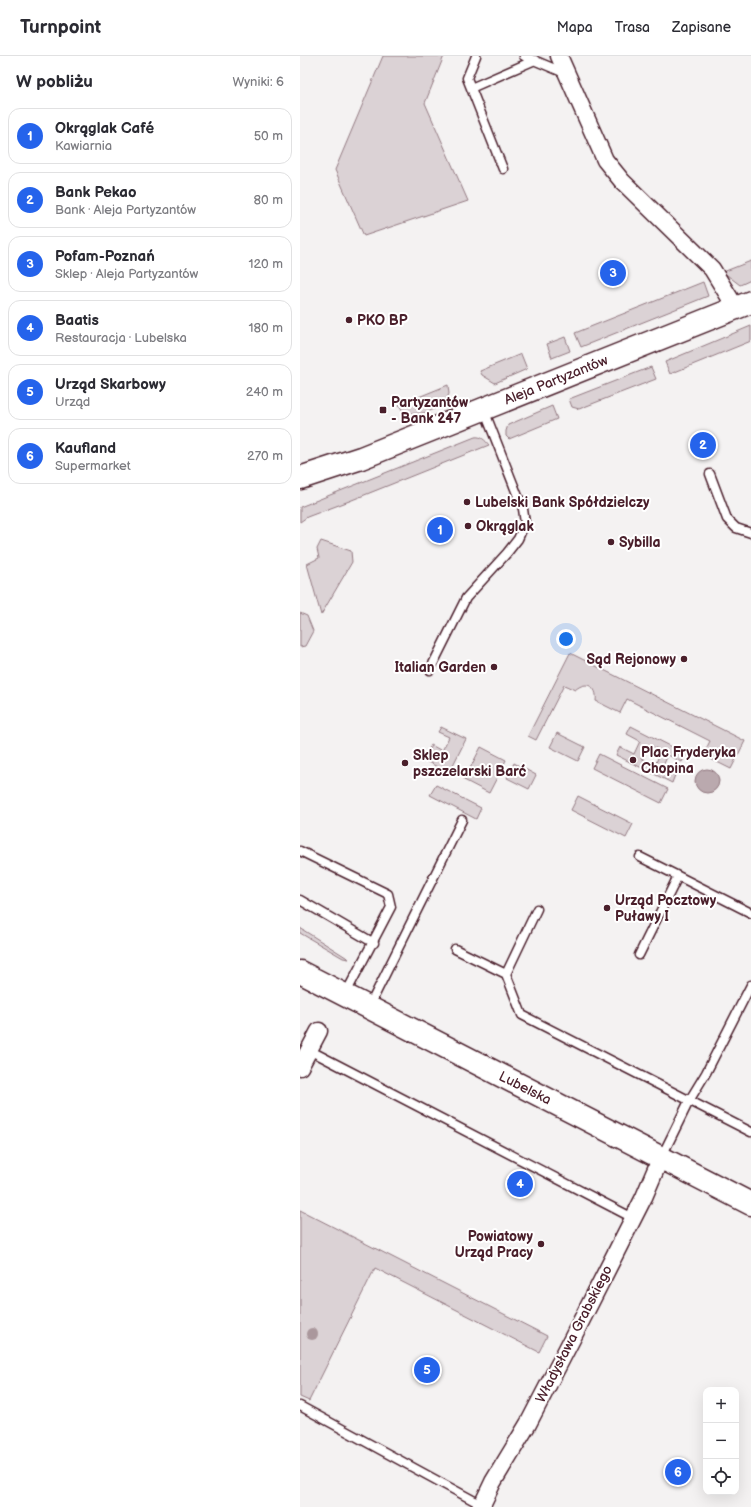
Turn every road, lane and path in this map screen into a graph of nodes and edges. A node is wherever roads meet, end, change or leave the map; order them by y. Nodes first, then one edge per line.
1 (476, 56) edge
2 (524, 56) edge
3 (559, 56) edge
4 (535, 60) junction
5 (567, 74) junction
6 (471, 88) junction
7 (503, 169) dead end
8 (744, 305) edge
9 (484, 409) junction
10 (361, 458) junction
11 (710, 474) dead end
12 (300, 478) edge
13 (300, 492) edge
14 (751, 533) edge
15 (430, 670) dead end
16 (462, 820) dead end
17 (300, 851) edge
18 (640, 857) dead end
19 (678, 876) junction
20 (300, 900) edge
21 (537, 909) dead end
22 (751, 913) edge
23 (374, 942) junction
24 (455, 949) dead end
25 (639, 955) dead end
26 (300, 972) edge
27 (506, 974) junction
28 (751, 985) edge
29 (345, 995) junction
30 (368, 1007) junction
31 (319, 1031) dead end
32 (309, 1050) junction
33 (300, 1067) edge
34 (689, 1101) junction
35 (751, 1132) edge
36 (661, 1158) junction
37 (751, 1204) edge
38 (633, 1218) junction
39 (300, 1406) edge
40 (481, 1506) edge

1 - 6 lane
2 - 4 lane
3 - 5 street
4 - 5 lane
4 - 6 lane
5 - 8 street
6 - 7 lane
8 - 9 main road, Aleja Partyzantów
9 - 10 main road, Aleja Partyzantów
9 - 15 lane
10 - 12 main road, Aleja Partyzantów
10 - 13 main road, Aleja Partyzantów
11 - 14 lane
16 - 30 lane
17 - 23 lane
18 - 19 lane
19 - 22 lane
19 - 25 lane
20 - 23 lane
21 - 27 lane
23 - 29 lane
24 - 27 lane
26 - 29 main road, Lubelska
27 - 34 lane
28 - 34 lane
29 - 30 main road, Lubelska
30 - 36 main road, Lubelska
31 - 32 street
32 - 33 street
32 - 38 lane
34 - 35 lane
34 - 36 lane
36 - 37 main road, Lubelska
36 - 38 street, Władysława Grabskiego
38 - 40 street, Władysława Grabskiego
39 - 40 lane

